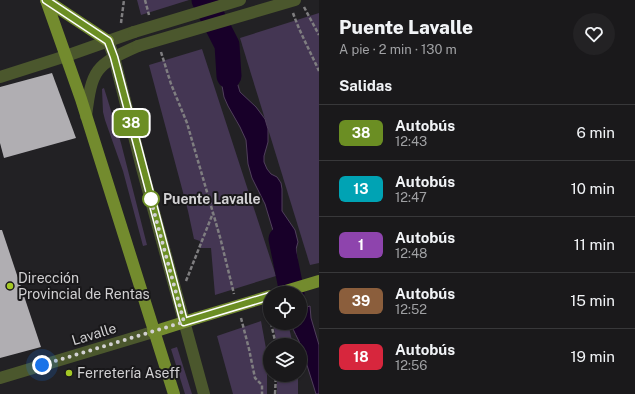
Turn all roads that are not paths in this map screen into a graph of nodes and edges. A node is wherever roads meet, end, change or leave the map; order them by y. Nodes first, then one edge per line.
1 (46, 0) edge
2 (240, 0) edge
3 (299, 3) edge
4 (108, 41) junction
5 (66, 56) junction
6 (114, 57) junction
7 (0, 77) edge
8 (86, 116) junction
9 (319, 281) edge
10 (302, 286) edge
11 (263, 298) edge
12 (184, 322) junction
13 (153, 332) junction
14 (0, 378) edge
15 (174, 394) edge
16 (204, 394) edge

1 - 4 main road
1 - 5 main road
2 - 4 street, bridge
3 - 6 street, bridge
4 - 5 street
4 - 6 street
5 - 7 street
5 - 8 main road
6 - 8 street
6 - 12 street
8 - 13 main road
9 - 10 main road
11 - 12 main road, Lavalle, bridge
12 - 13 main road, Lavalle
12 - 16 street
13 - 14 street, Lavalle
13 - 15 main road

